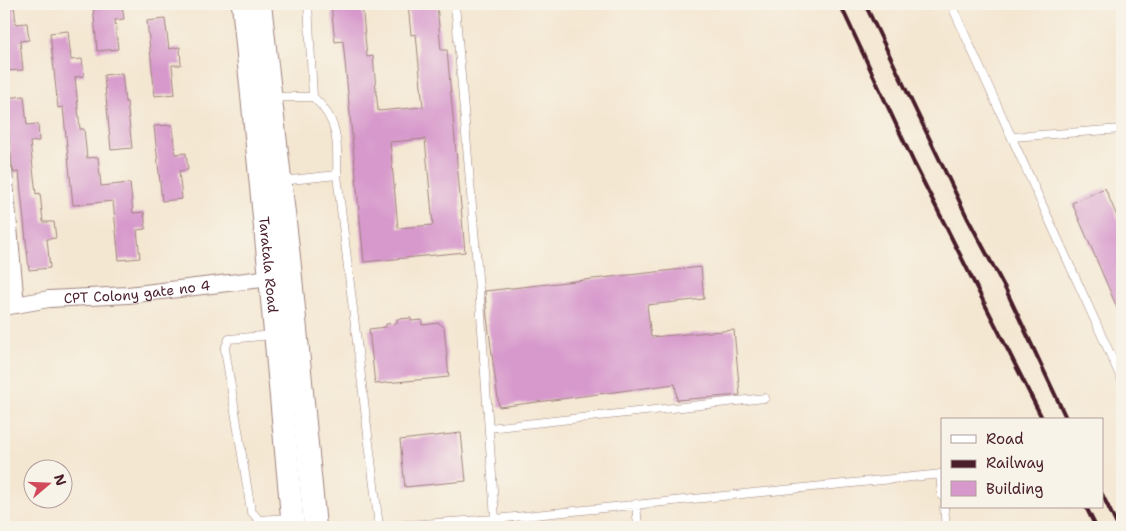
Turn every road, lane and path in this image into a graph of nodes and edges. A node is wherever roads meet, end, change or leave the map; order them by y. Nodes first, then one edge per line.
1 (243, 4) edge
2 (260, 4) edge
3 (308, 4) edge
4 (454, 4) edge
5 (951, 4) edge
6 (262, 97) junction
7 (314, 97) junction
8 (1122, 129) edge
9 (1012, 136) junction
10 (4, 171) edge
11 (337, 176) junction
12 (270, 181) junction
13 (270, 278) junction
14 (10, 306) edge
15 (275, 335) junction
16 (1122, 380) edge
17 (765, 398) dead end
18 (489, 428) junction
19 (941, 474) edge
20 (636, 504) junction
21 (944, 508) edge
22 (496, 519) junction
23 (292, 522) edge
24 (315, 527) edge
25 (378, 527) edge
26 (638, 527) edge
27 (946, 527) edge

1 - 6 main road
2 - 6 main road
3 - 7 lane
4 - 18 lane
5 - 9 lane
6 - 7 lane
6 - 12 main road
7 - 11 lane
8 - 9 lane
9 - 16 lane
10 - 14 street
11 - 12 lane
11 - 25 lane
12 - 13 main road, Taratala Road
12 - 24 main road
13 - 14 street, CPT Colony gate no 4
13 - 15 main road, Taratala Road
15 - 23 main road, Taratala Road
15 - 23 lane
17 - 18 lane
18 - 22 lane
19 - 20 lane
20 - 22 lane
20 - 26 lane
21 - 27 lane
22 - 25 lane

